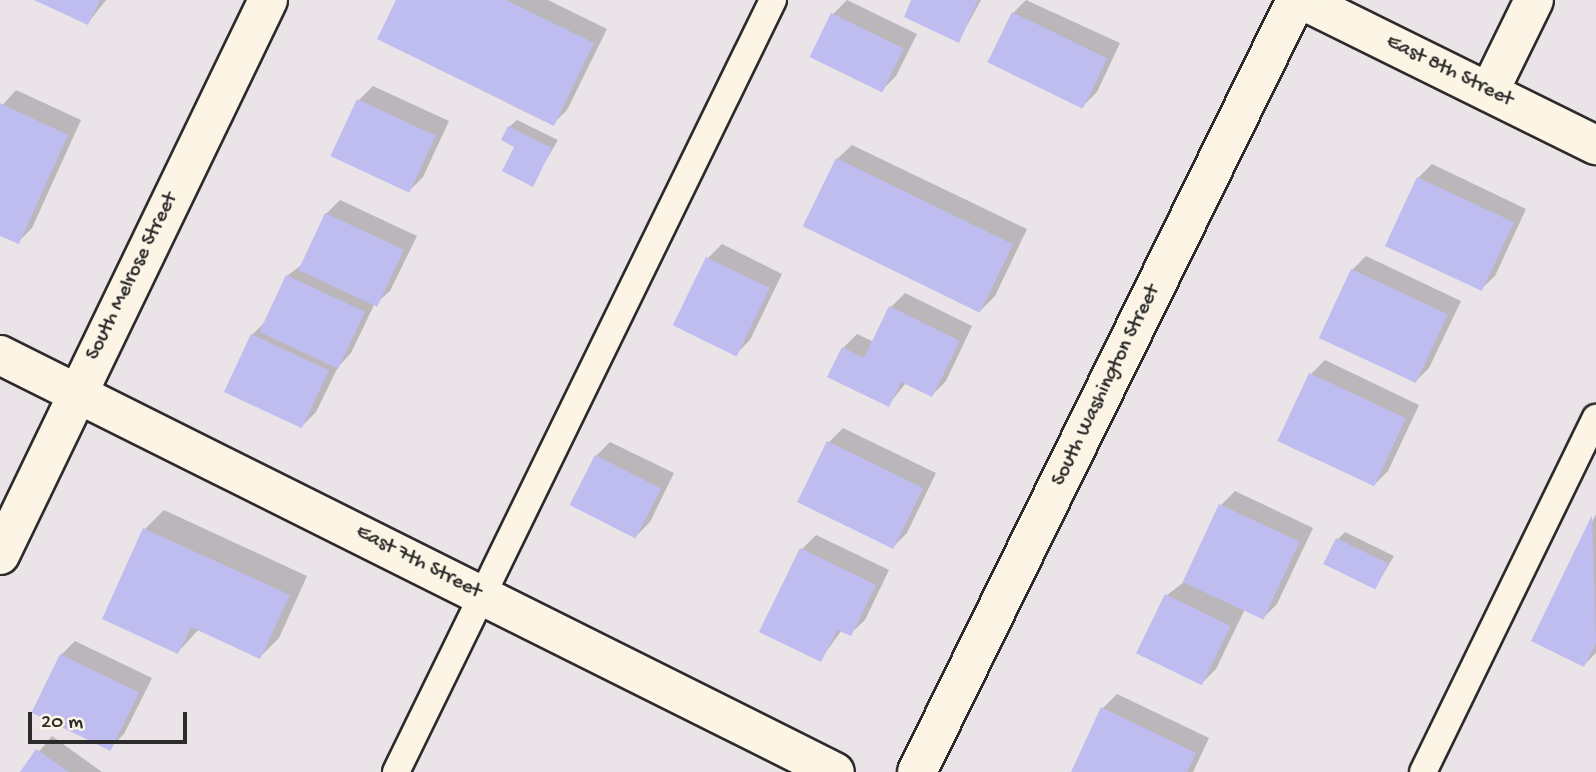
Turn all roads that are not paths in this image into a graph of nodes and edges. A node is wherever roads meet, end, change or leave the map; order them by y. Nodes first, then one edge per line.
1 (268, 0) edge
2 (773, 0) edge
3 (1296, 0) edge
4 (1302, 0) edge
5 (1534, 0) edge
6 (1489, 92) junction
7 (1596, 145) edge
8 (0, 355) edge
9 (76, 393) junction
10 (1596, 418) edge
11 (0, 555) edge
12 (482, 596) junction
13 (396, 772) edge
14 (835, 772) edge
15 (918, 772) edge
16 (1423, 772) edge

1 - 9 street, South Melrose Street
2 - 12 lane
3 - 15 street, South Washington Street
4 - 6 street, East 8th Street
5 - 6 street
6 - 7 street, East 8th Street
8 - 9 street, East 7th Street
9 - 11 street, South Melrose Street
9 - 12 street, East 7th Street
10 - 16 lane
12 - 13 lane
12 - 14 street, East 7th Street

